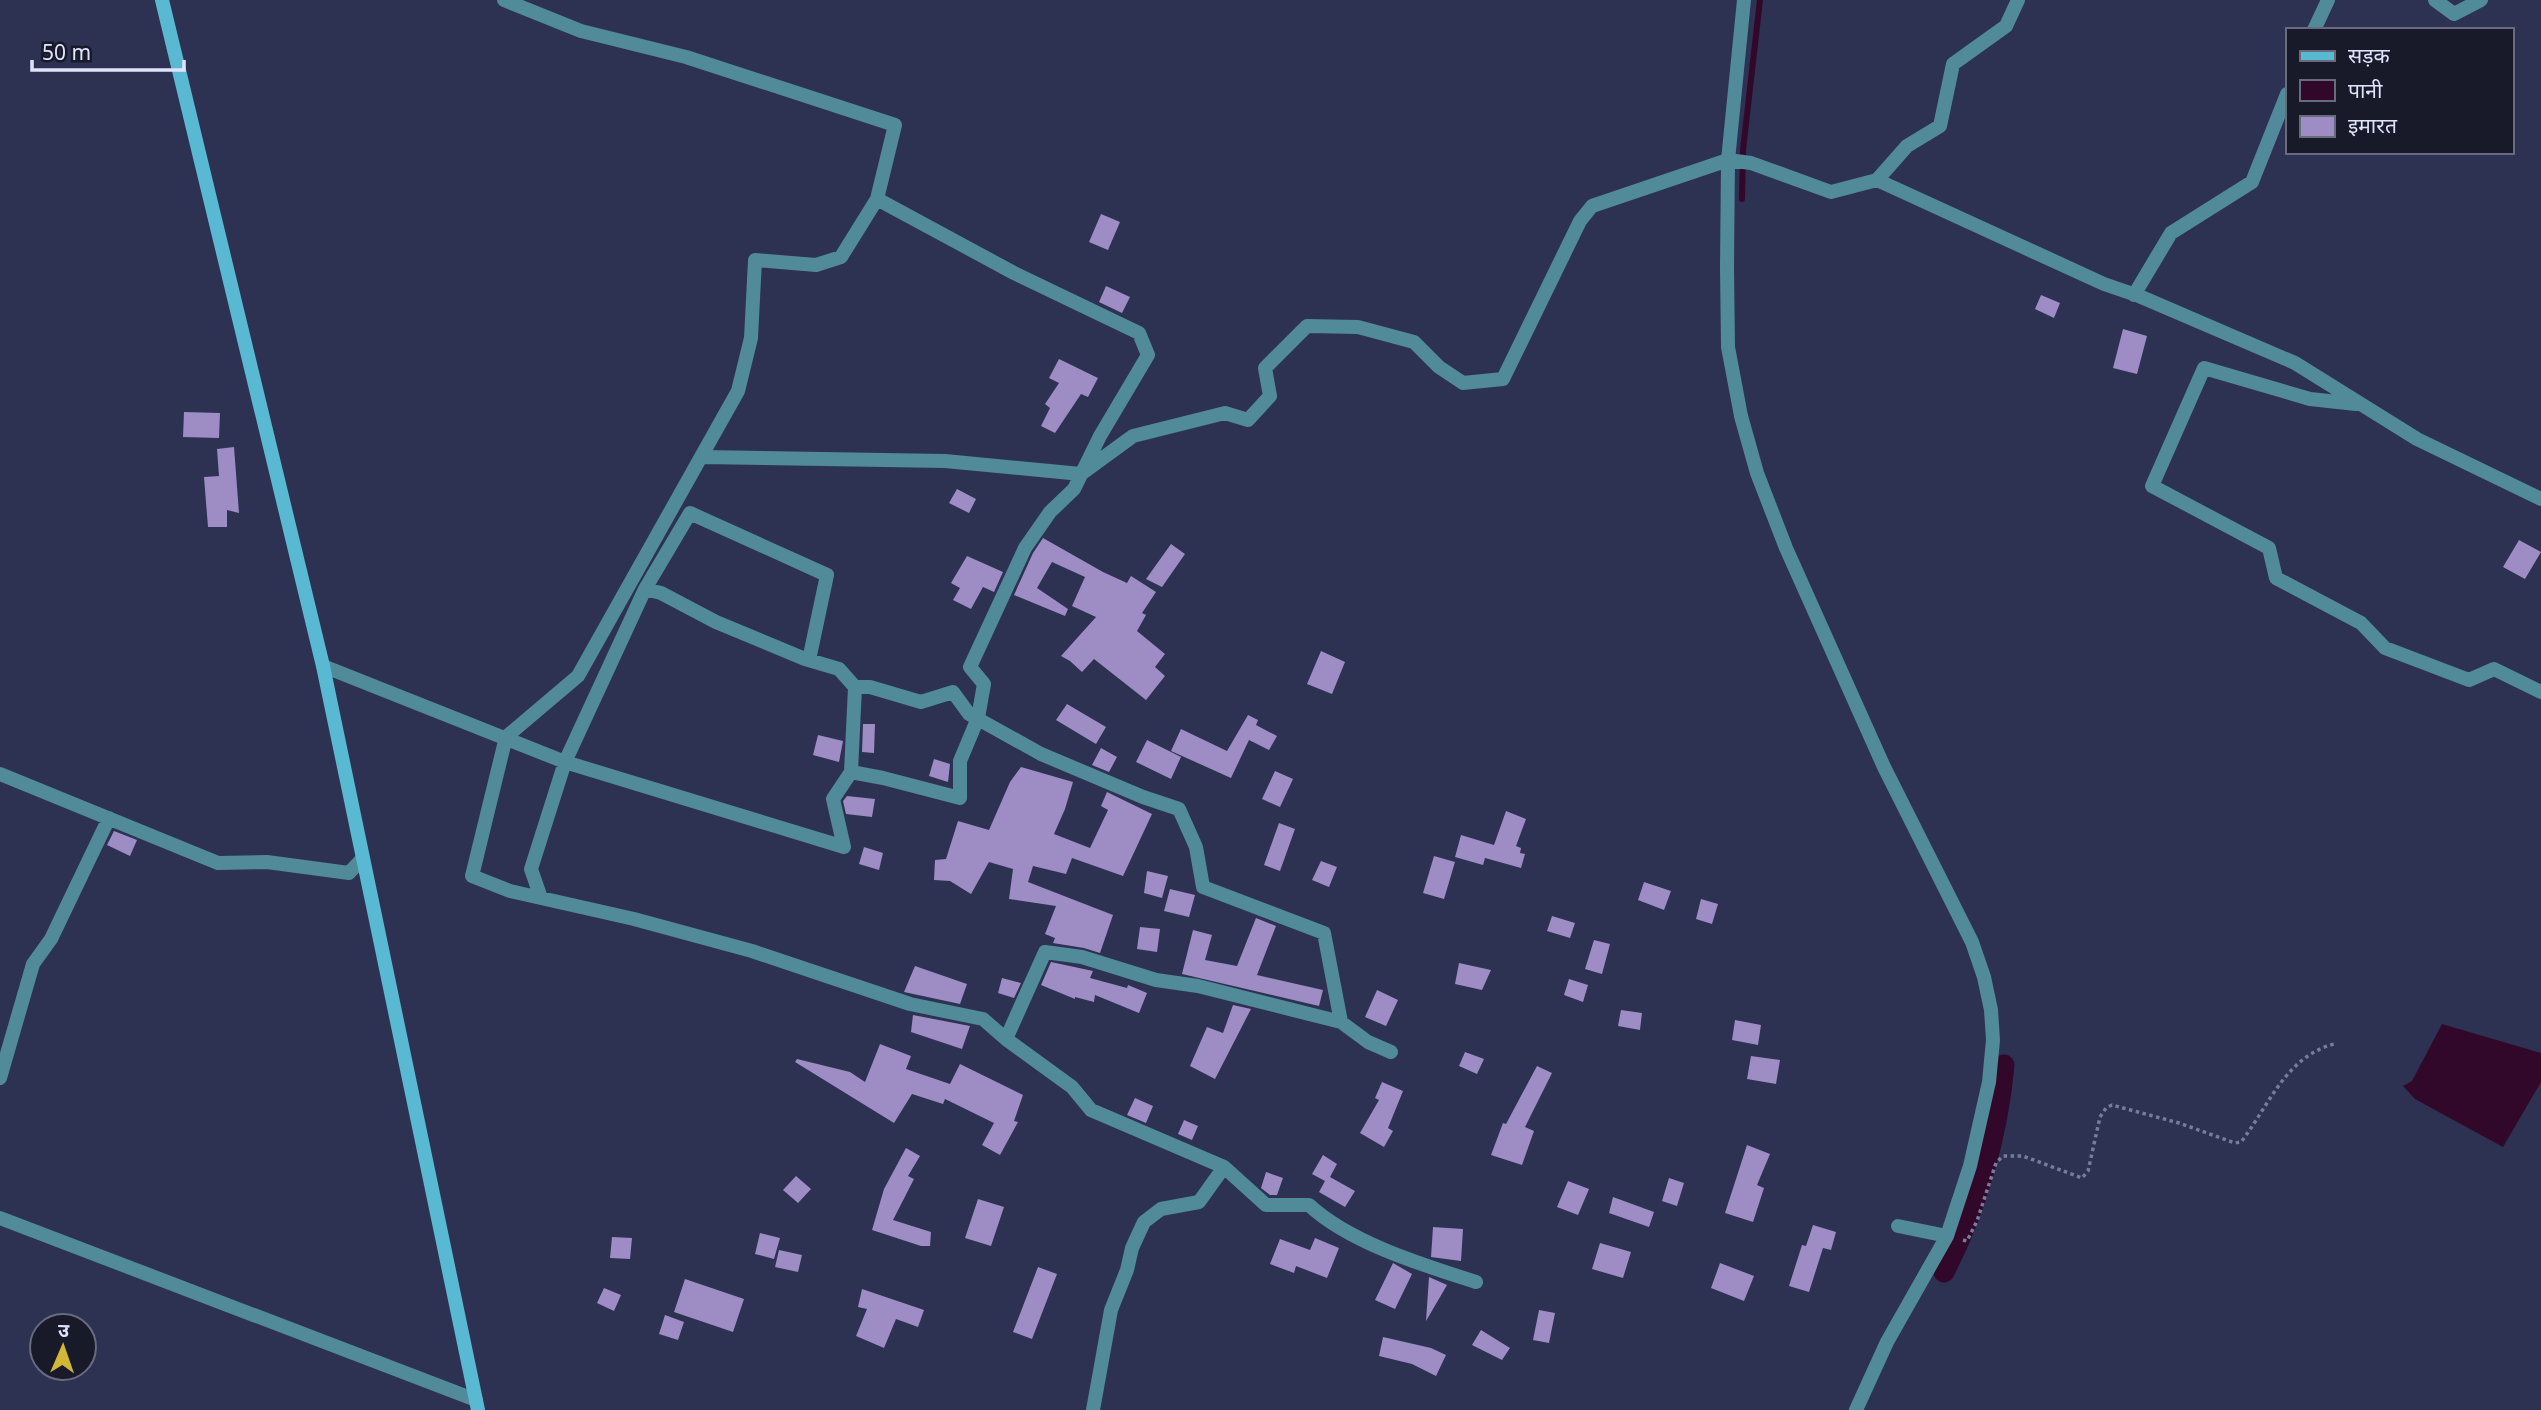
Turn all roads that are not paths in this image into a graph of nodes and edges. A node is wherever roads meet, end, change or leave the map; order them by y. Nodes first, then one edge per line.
1 (162, 0) edge
2 (504, 0) edge
3 (1744, 0) edge
4 (2018, 0) edge
5 (2328, 0) edge
6 (2435, 0) edge
7 (2481, 0) edge
8 (2315, 28) edge
9 (2286, 97) edge
10 (1731, 160) junction
11 (1877, 180) junction
12 (877, 199) junction
13 (2134, 295) junction
14 (2361, 404) junction
15 (702, 457) junction
16 (1081, 474) junction
17 (2541, 499) edge
18 (645, 589) junction
19 (809, 660) junction
20 (323, 666) junction
21 (855, 687) junction
22 (2541, 692) edge
23 (978, 718) junction
24 (506, 737) junction
25 (565, 762) junction
26 (851, 772) junction
27 (0, 774) edge
28 (109, 818) junction
29 (363, 858) junction
30 (541, 898) junction
31 (1341, 1022) junction
32 (1006, 1039) junction
33 (1391, 1052) dead end
34 (0, 1078) edge
35 (1224, 1167) junction
36 (0, 1218) edge
37 (1898, 1226) dead end
38 (1947, 1236) junction
39 (1476, 1282) dead end
40 (477, 1405) edge
41 (1093, 1410) edge
42 (1856, 1410) edge

1 - 20 street
2 - 12 street
3 - 10 street
4 - 11 street
5 - 8 street
6 - 7 street
9 - 13 street
10 - 11 street
10 - 16 street
10 - 38 street
11 - 13 street
12 - 15 street
12 - 16 street
13 - 14 street
14 - 17 street
14 - 22 street
15 - 16 street
15 - 24 street
16 - 23 street
18 - 19 street
18 - 19 street
18 - 25 street
19 - 21 street
20 - 24 street
20 - 29 street
21 - 23 street
21 - 26 street
23 - 26 street
23 - 31 street
24 - 25 street
24 - 30 street
25 - 26 street
25 - 30 street
27 - 28 street
28 - 29 street
28 - 34 street
29 - 40 street
30 - 32 street
31 - 32 street
31 - 33 street
32 - 35 street
35 - 39 street
35 - 41 street
36 - 40 street
37 - 38 street
38 - 42 street

